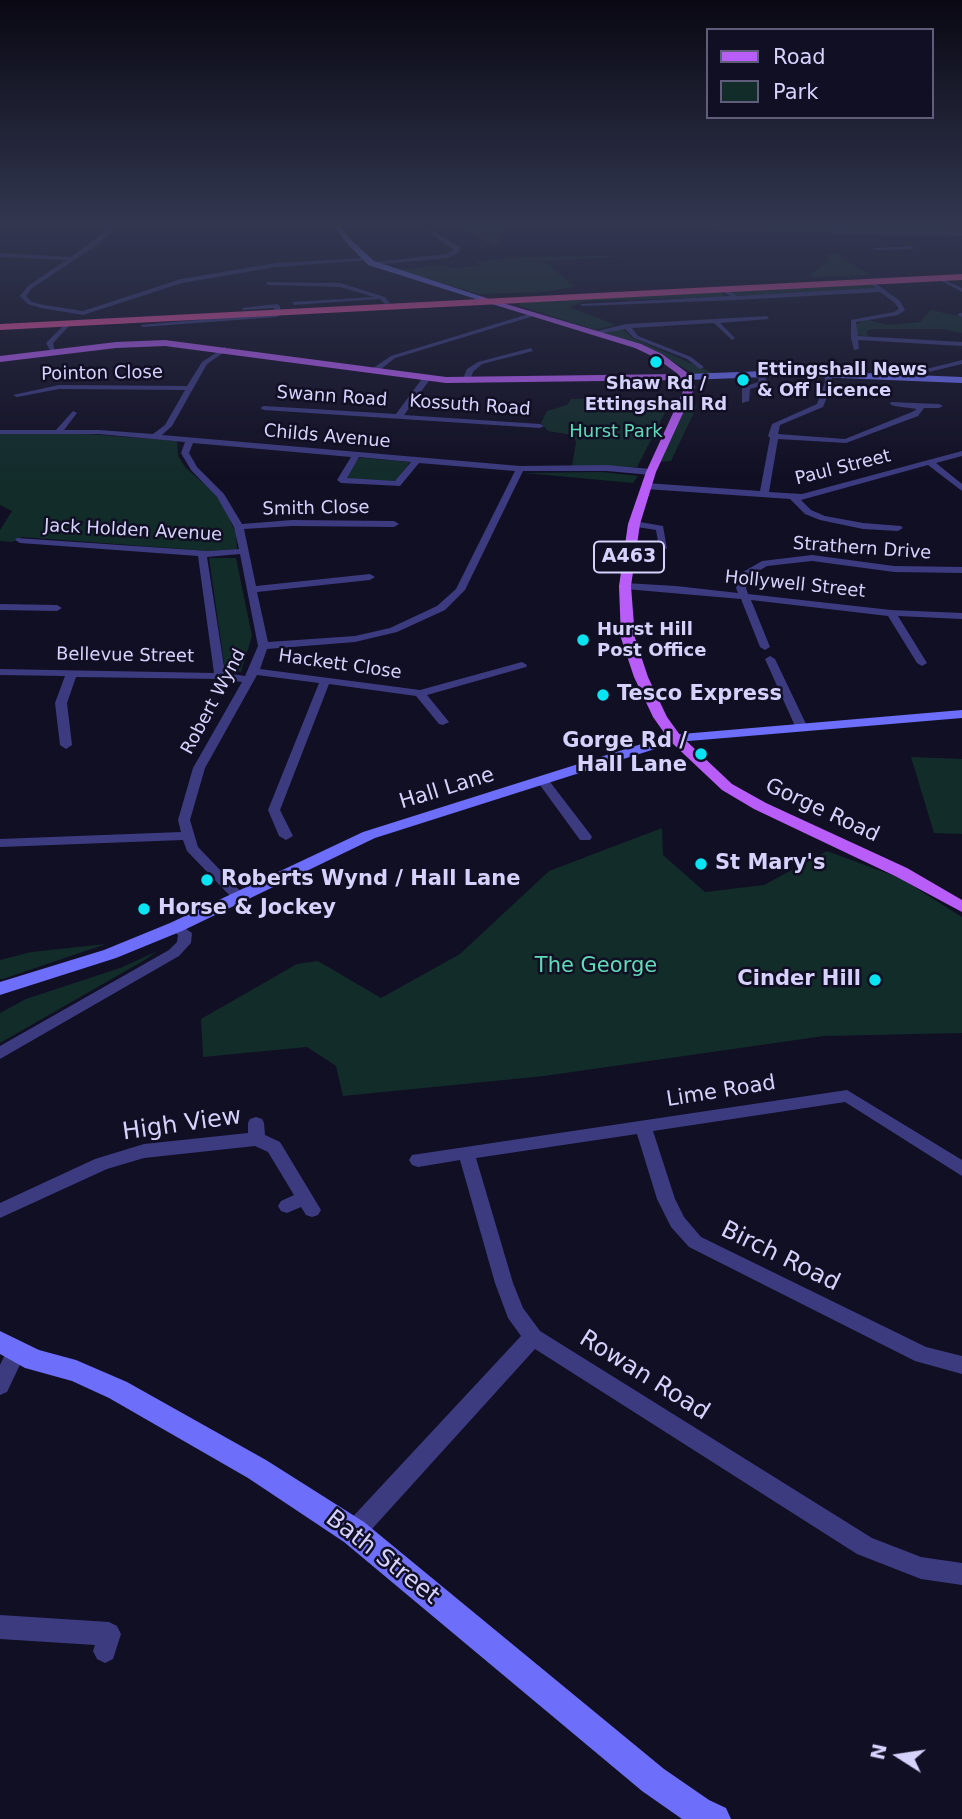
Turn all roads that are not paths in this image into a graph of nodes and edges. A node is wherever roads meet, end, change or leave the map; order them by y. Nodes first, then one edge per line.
1 (277, 310) edge
2 (65, 311) edge
3 (95, 311) edge
4 (259, 311) edge
5 (262, 311) edge
6 (530, 311) edge
7 (901, 311) edge
8 (535, 314) junction
9 (767, 318) dead end
10 (70, 322) junction
11 (716, 322) junction
12 (0, 324) edge
13 (142, 326) dead end
14 (626, 327) junction
15 (592, 333) junction
16 (732, 338) dead end
17 (854, 338) junction
18 (962, 344) edge
19 (225, 349) junction
20 (856, 349) dead end
21 (532, 350) dead end
22 (54, 351) junction
23 (0, 359) edge
24 (962, 362) edge
25 (700, 367) dead end
26 (373, 371) junction
27 (761, 373) junction
28 (827, 374) junction
29 (687, 377) junction
30 (900, 377) junction
31 (427, 378) junction
32 (466, 380) junction
33 (962, 380) edge
34 (188, 388) junction
35 (17, 395) dead end
36 (745, 401) dead end
37 (894, 404) dead end
38 (919, 405) junction
39 (939, 406) dead end
40 (264, 408) dead end
41 (73, 413) dead end
42 (398, 417) junction
43 (540, 426) dead end
44 (59, 431) junction
45 (0, 432) edge
46 (156, 436) junction
47 (772, 436) junction
48 (190, 440) junction
49 (962, 453) edge
50 (356, 455) junction
51 (416, 461) junction
52 (930, 462) junction
53 (520, 469) junction
54 (651, 472) junction
55 (646, 486) junction
56 (962, 488) edge
57 (764, 496) junction
58 (794, 498) junction
59 (634, 523) junction
60 (394, 524) dead end
61 (239, 527) junction
62 (899, 529) dead end
63 (20, 540) dead end
64 (664, 547) dead end
65 (245, 551) junction
66 (202, 554) junction
67 (962, 570) edge
68 (370, 577) dead end
69 (625, 586) junction
70 (253, 589) junction
71 (744, 596) junction
72 (0, 607) edge
73 (57, 608) dead end
74 (891, 613) junction
75 (962, 616) edge
76 (263, 646) junction
77 (922, 663) dead end
78 (522, 665) dead end
79 (0, 672) edge
80 (72, 672) junction
81 (251, 675) junction
82 (220, 676) junction
83 (326, 679) junction
84 (421, 693) junction
85 (962, 714) edge
86 (443, 722) dead end
87 (801, 726) junction
88 (674, 738) junction
89 (66, 745) dead end
90 (543, 780) junction
91 (188, 836) junction
92 (286, 836) dead end
93 (585, 837) dead end
94 (0, 843) edge
95 (238, 896) junction
96 (962, 908) edge
97 (176, 927) junction
98 (0, 989) edge
99 (0, 1054) edge
100 (643, 1127) junction
101 (466, 1153) junction
102 (418, 1160) dead end
103 (962, 1169) edge
104 (301, 1205) dead end
105 (0, 1211) edge
106 (533, 1338) junction
107 (8, 1347) edge
108 (962, 1365) edge
109 (0, 1386) edge
110 (354, 1532) junction
111 (962, 1574) edge
112 (0, 1627) edge
113 (105, 1651) dead end
114 (715, 1819) edge

1 - 13 street
2 - 3 street
4 - 12 highway
5 - 10 highway
6 - 8 main road
7 - 17 street
8 - 15 main road
8 - 26 street
9 - 11 street
10 - 12 highway
10 - 22 street
11 - 14 street
11 - 16 street
14 - 15 street
14 - 25 street
15 - 29 main road
17 - 18 street
17 - 20 street
19 - 22 main road
19 - 26 main road
19 - 34 street
21 - 32 street
22 - 23 main road
24 - 30 street
26 - 31 main road
27 - 28 street
27 - 29 street
27 - 36 street
28 - 30 street
28 - 47 street
29 - 32 main road
29 - 54 main road, A463
30 - 33 street
31 - 32 main road
31 - 42 street
34 - 35 street, Pointon Close
34 - 46 street
37 - 38 street
38 - 39 street
38 - 47 street
40 - 42 street, Swann Road
41 - 44 street
42 - 43 street, Kossuth Road
44 - 45 street, Childs Avenue
44 - 46 street, Childs Avenue
46 - 48 street, Childs Avenue
47 - 57 street
48 - 50 street, Childs Avenue
48 - 61 street, Robert Wynd
49 - 52 street, Paul Street
50 - 51 street, Childs Avenue
50 - 51 street
51 - 53 street, Childs Avenue
52 - 56 street
52 - 58 street, Paul Street
53 - 54 street, Childs Avenue
53 - 76 street
54 - 55 main road, A463
55 - 57 street, Paul Street
55 - 59 main road, A463
57 - 58 street, Paul Street
58 - 62 street
59 - 64 street
59 - 69 main road, A463
60 - 61 street, Smith Close
61 - 65 street, Robert Wynd
63 - 66 street, Jack Holden Avenue
65 - 66 street, Jack Holden Avenue
65 - 70 street, Robert Wynd
66 - 82 street
67 - 71 street, Strathern Drive
68 - 70 street
69 - 71 street, Hollywell Street
69 - 88 main road, A463
70 - 76 street, Robert Wynd
71 - 74 street, Hollywell Street
71 - 87 street
72 - 73 street
74 - 75 street, Hollywell Street
74 - 77 street
76 - 81 street, Robert Wynd
78 - 84 street, Hackett Close
79 - 80 street, Bellevue Street
80 - 82 street, Bellevue Street
80 - 89 street
81 - 82 street, Bellevue Street
81 - 83 street, Hackett Close
81 - 91 street, Robert Wynd
83 - 84 street, Hackett Close
83 - 92 street
84 - 86 street, Hackett Close
85 - 87 street, Hall Lane
87 - 88 street, Hall Lane
88 - 90 street, Hall Lane
88 - 96 main road, Gorge Road / A463
90 - 93 street
90 - 95 street, Hall Lane
91 - 94 street
91 - 95 street
95 - 97 street, Hall Lane
97 - 98 street, Hall Lane
97 - 99 street
100 - 101 street, Lime Road
100 - 103 street, Lime Road
100 - 108 street, Birch Road
101 - 102 street, Lime Road
101 - 106 street
104 - 105 street, High View
106 - 110 street
106 - 111 street, Rowan Road
107 - 109 street
107 - 110 street, Bath Street
110 - 114 street, Bath Street
112 - 113 street

